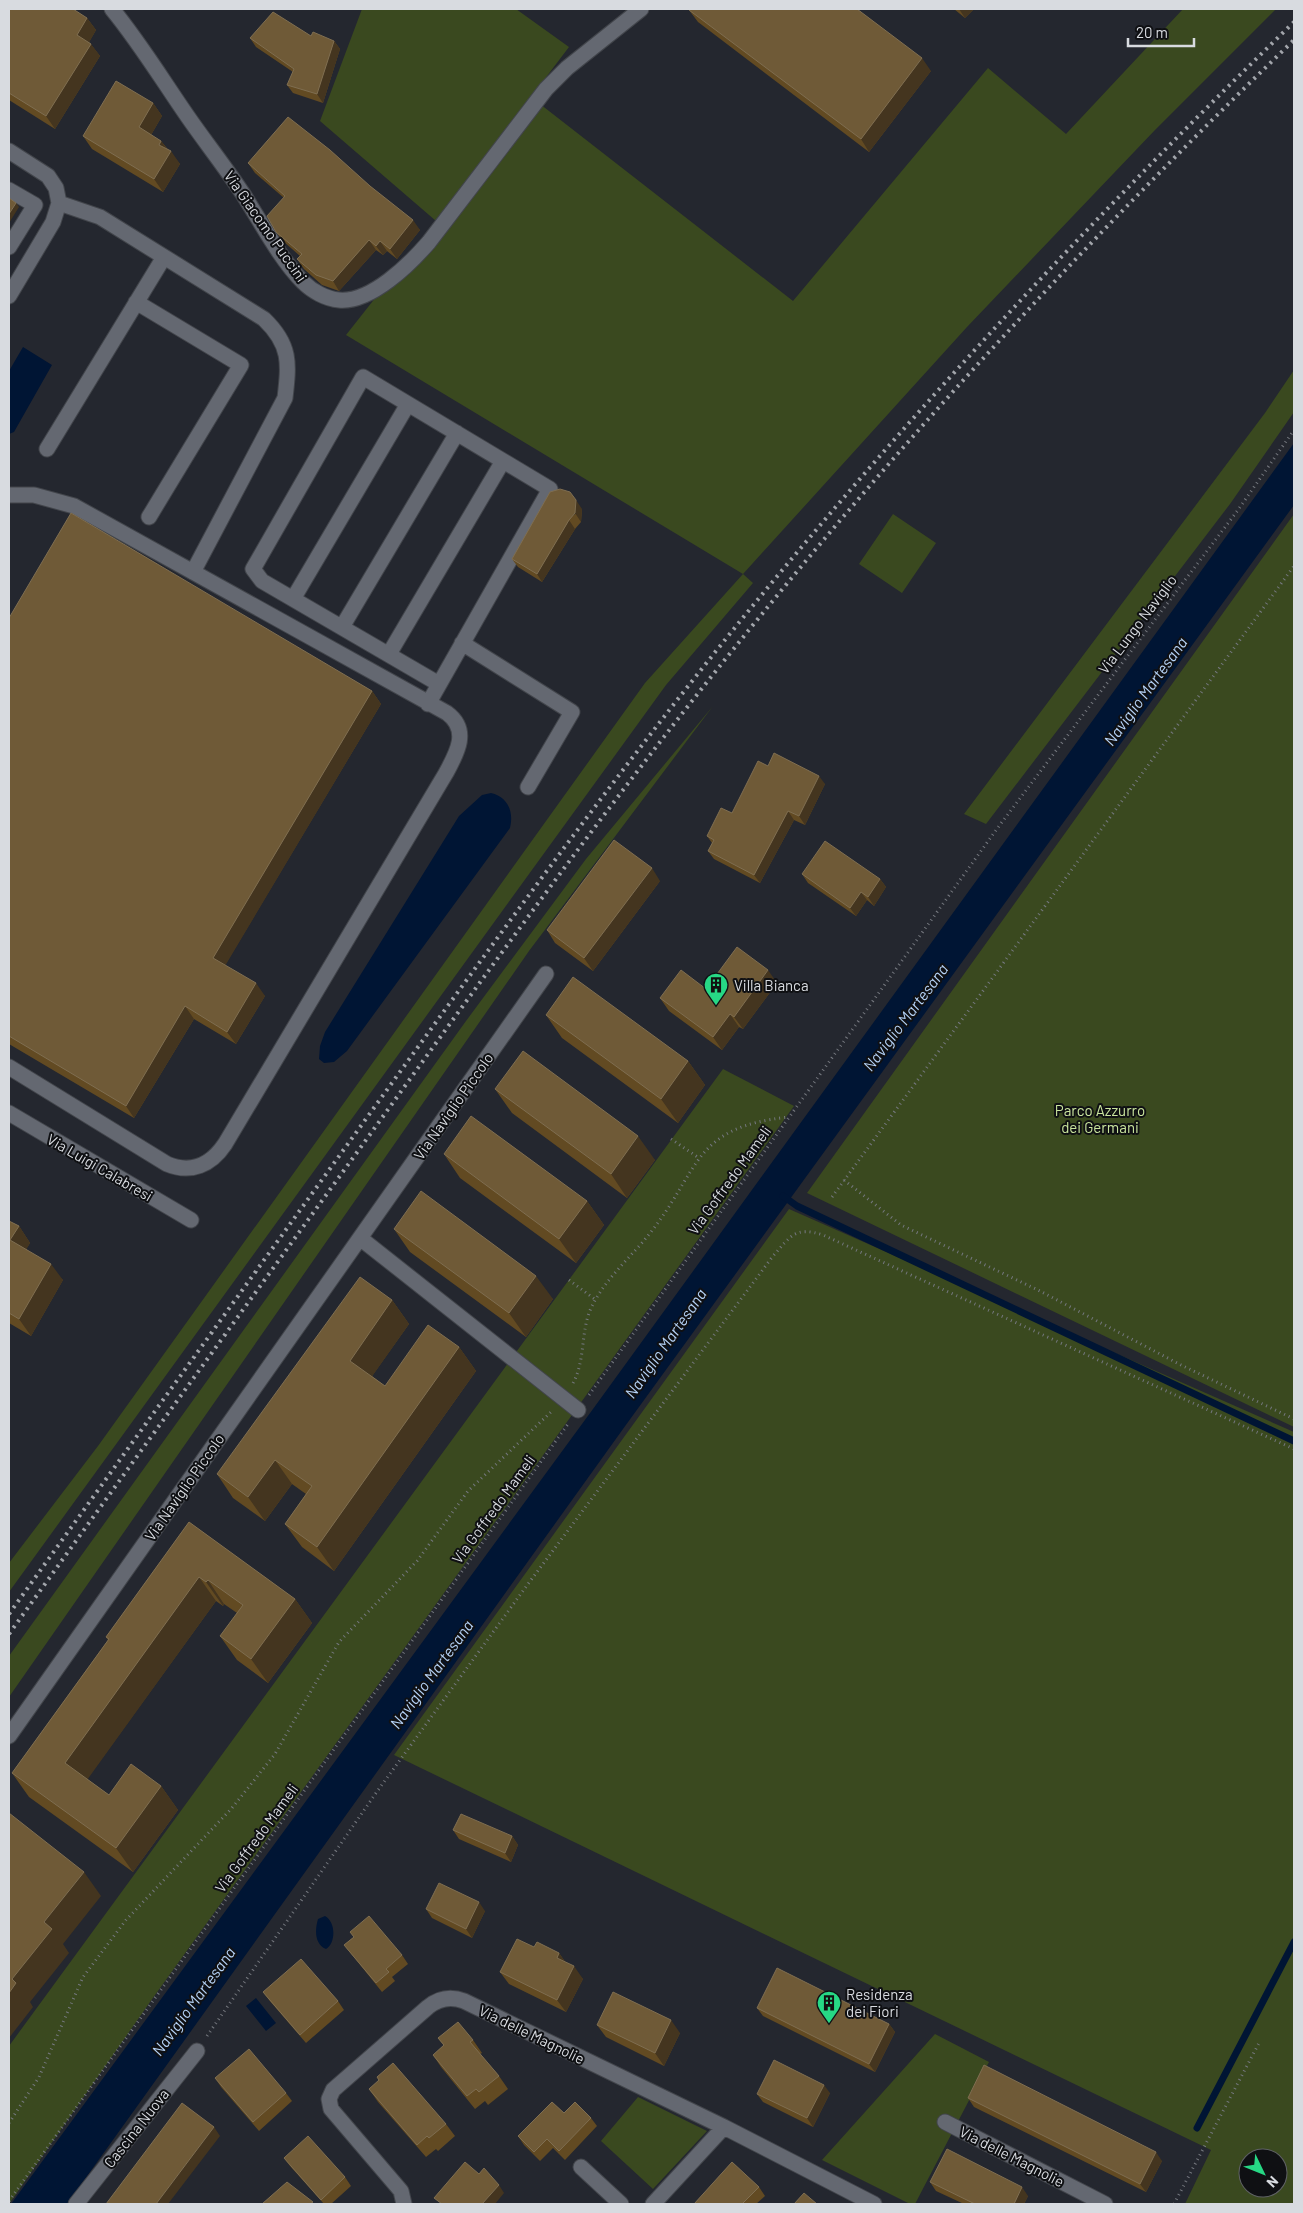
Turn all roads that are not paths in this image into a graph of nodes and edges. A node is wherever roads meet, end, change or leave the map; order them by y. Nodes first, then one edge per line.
1 (112, 9) edge
2 (640, 9) edge
3 (9, 151) edge
4 (9, 190) edge
5 (59, 203) junction
6 (9, 248) edge
7 (164, 257) junction
8 (9, 296) edge
9 (136, 302) junction
10 (408, 404) junction
11 (457, 433) junction
12 (47, 449) dead end
13 (504, 461) junction
14 (9, 494) edge
15 (149, 517) dead end
16 (193, 572) junction
17 (293, 599) junction
18 (342, 628) junction
19 (462, 643) junction
20 (389, 654) junction
21 (439, 684) junction
22 (428, 704) junction
23 (528, 787) dead end
24 (546, 974) dead end
25 (9, 1067) edge
26 (9, 1113) edge
27 (191, 1220) dead end
28 (360, 1238) junction
29 (578, 1410) road end
30 (9, 1736) edge
31 (196, 2051) road end
32 (945, 2122) dead end
33 (724, 2127) junction
34 (581, 2167) dead end
35 (76, 2204) edge
36 (404, 2204) edge
37 (621, 2204) edge
38 (653, 2204) edge
39 (874, 2204) edge
40 (1105, 2204) edge

1 - 2 street, Via Giacomo Puccini
3 - 5 street
4 - 6 street
5 - 7 street
5 - 8 street
7 - 9 street
7 - 16 street
9 - 12 street
9 - 15 street
10 - 11 street
10 - 17 street
10 - 17 street
11 - 13 street
11 - 18 street
13 - 19 street
13 - 20 street
14 - 16 street
16 - 22 street
17 - 18 street
18 - 20 street
19 - 21 street
19 - 23 street
20 - 21 street
21 - 22 street
22 - 25 street
24 - 28 street, Via Naviglio Piccolo
26 - 27 street, Via Luigi Calabresi
28 - 29 street
28 - 30 street, Via Naviglio Piccolo
31 - 35 street, Cascina Nuova
32 - 40 street, Via delle Magnolie
33 - 36 street, Via delle Magnolie
33 - 38 street
33 - 39 street, Via delle Magnolie
34 - 37 street

